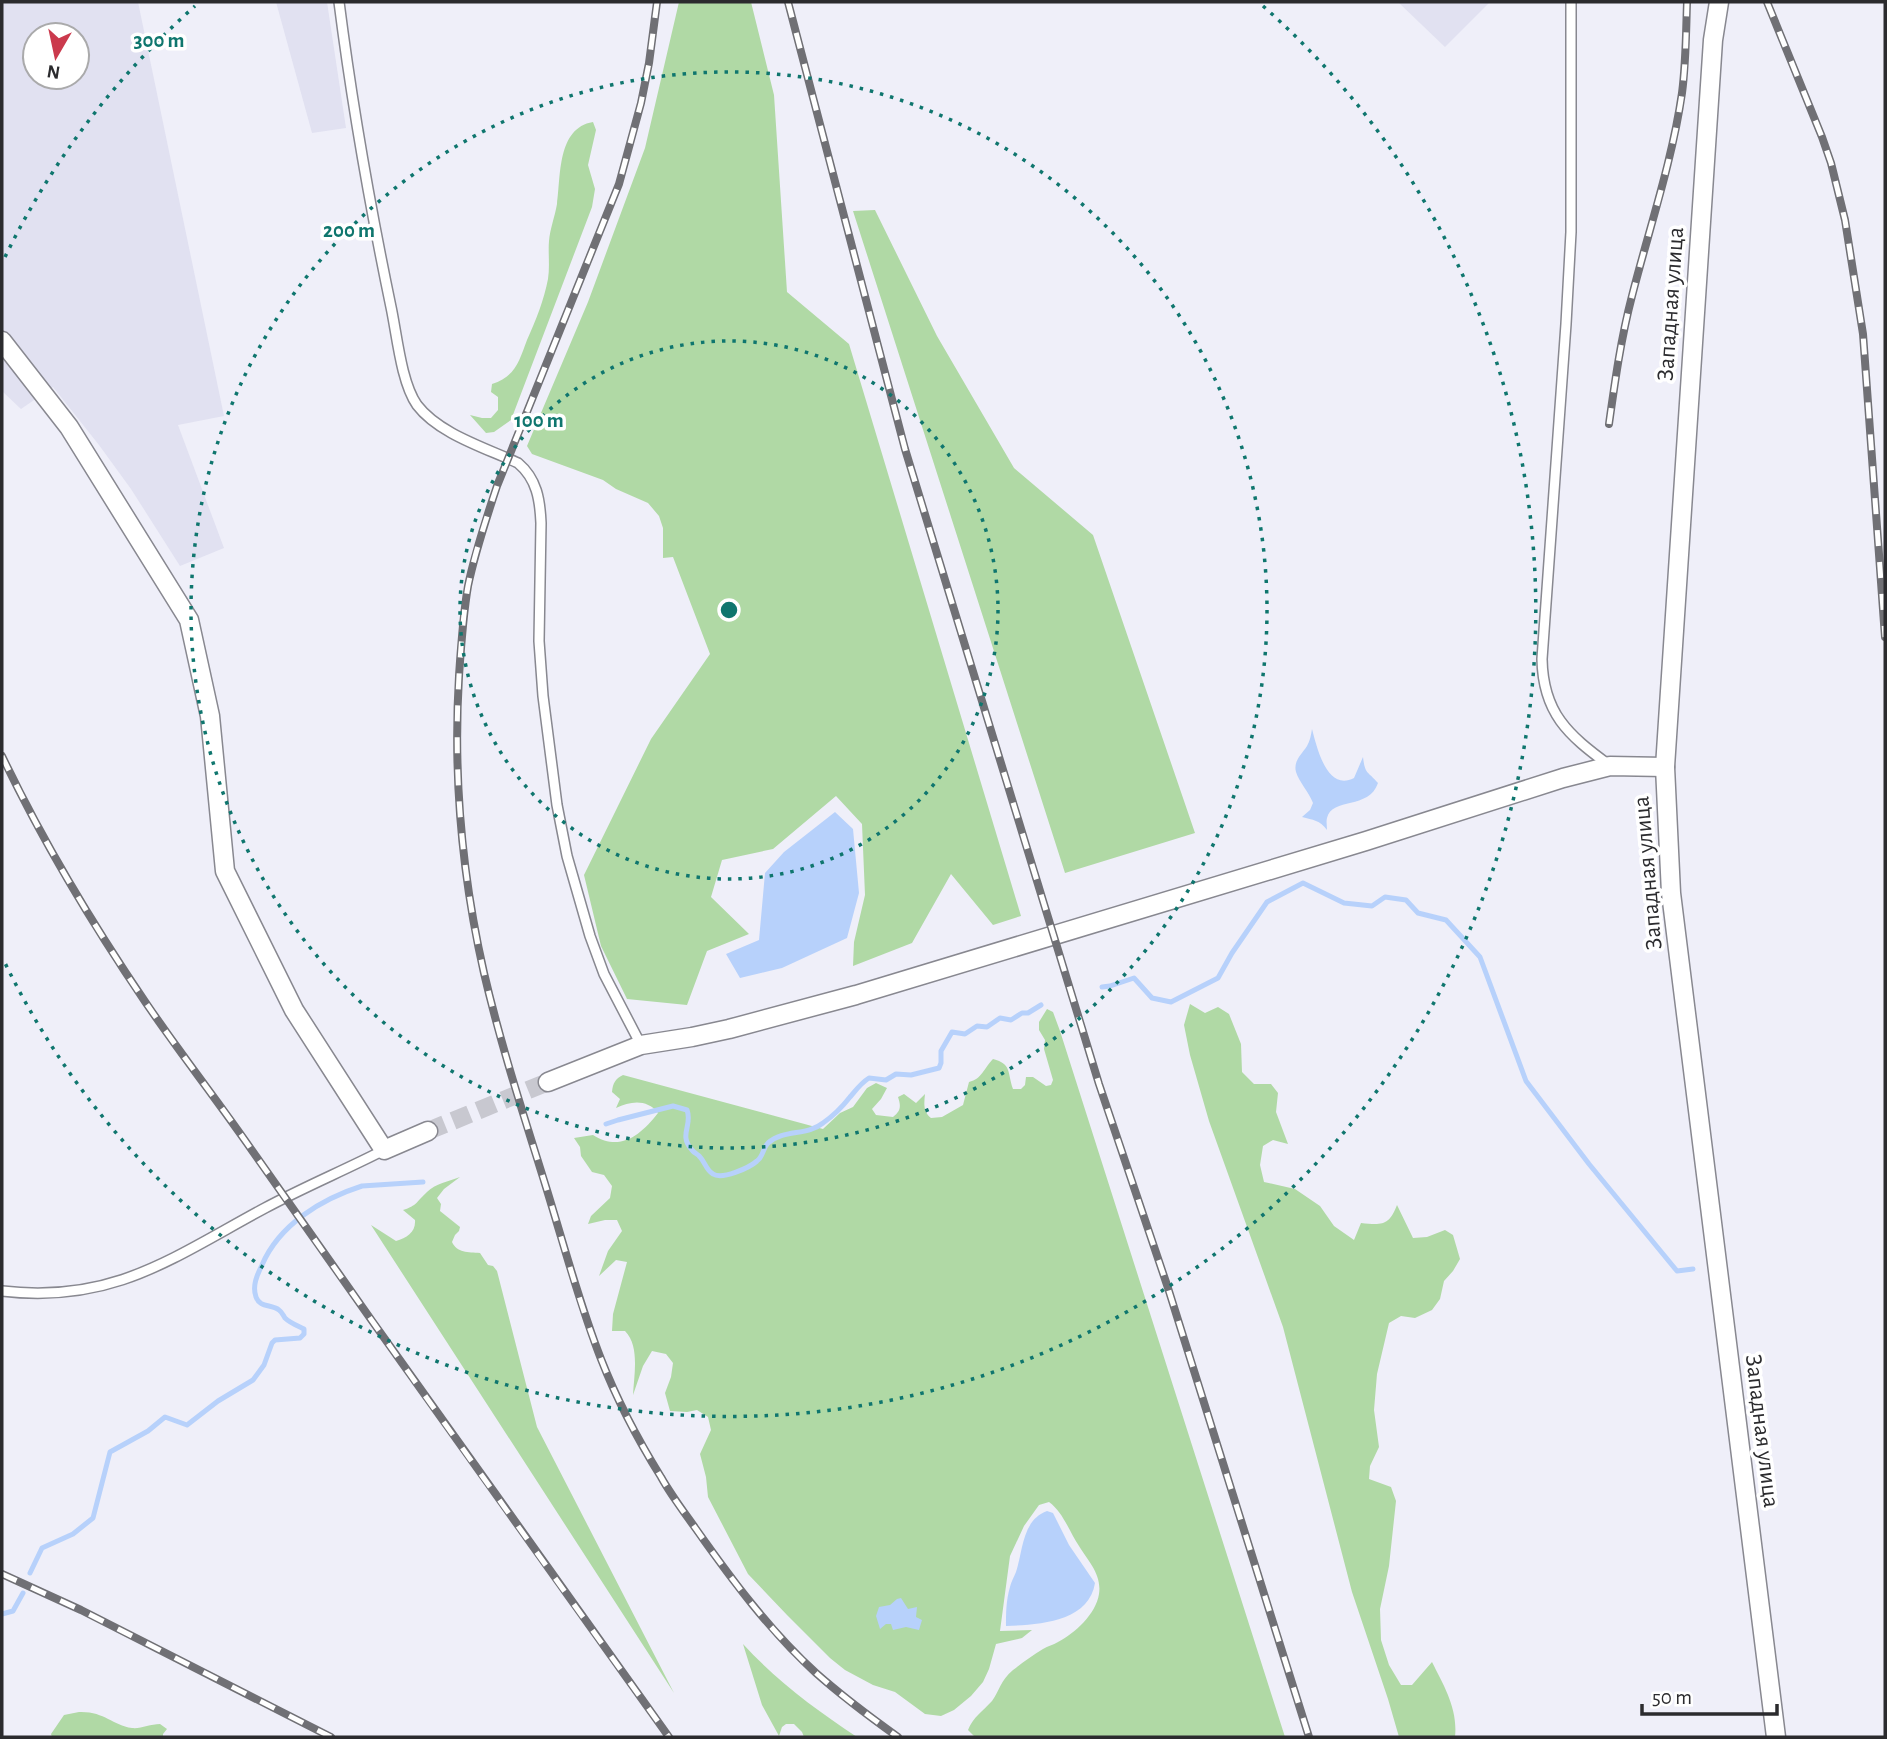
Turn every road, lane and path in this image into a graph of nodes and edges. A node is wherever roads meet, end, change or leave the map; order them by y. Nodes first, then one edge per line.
1 (339, 2) edge
2 (1571, 2) edge
3 (1719, 2) edge
4 (2, 341) edge
5 (1610, 766) junction
6 (1665, 767) junction
7 (641, 1045) junction
8 (548, 1082) tunnel mouth
9 (428, 1131) tunnel mouth
10 (384, 1150) junction
11 (2, 1291) edge
12 (1776, 1737) edge

1 - 7 lane
2 - 5 lane
3 - 6 street, Западная улица
4 - 10 street
5 - 6 street
5 - 7 street
6 - 12 street, Западная улица
7 - 8 street
9 - 10 street
10 - 11 lane

